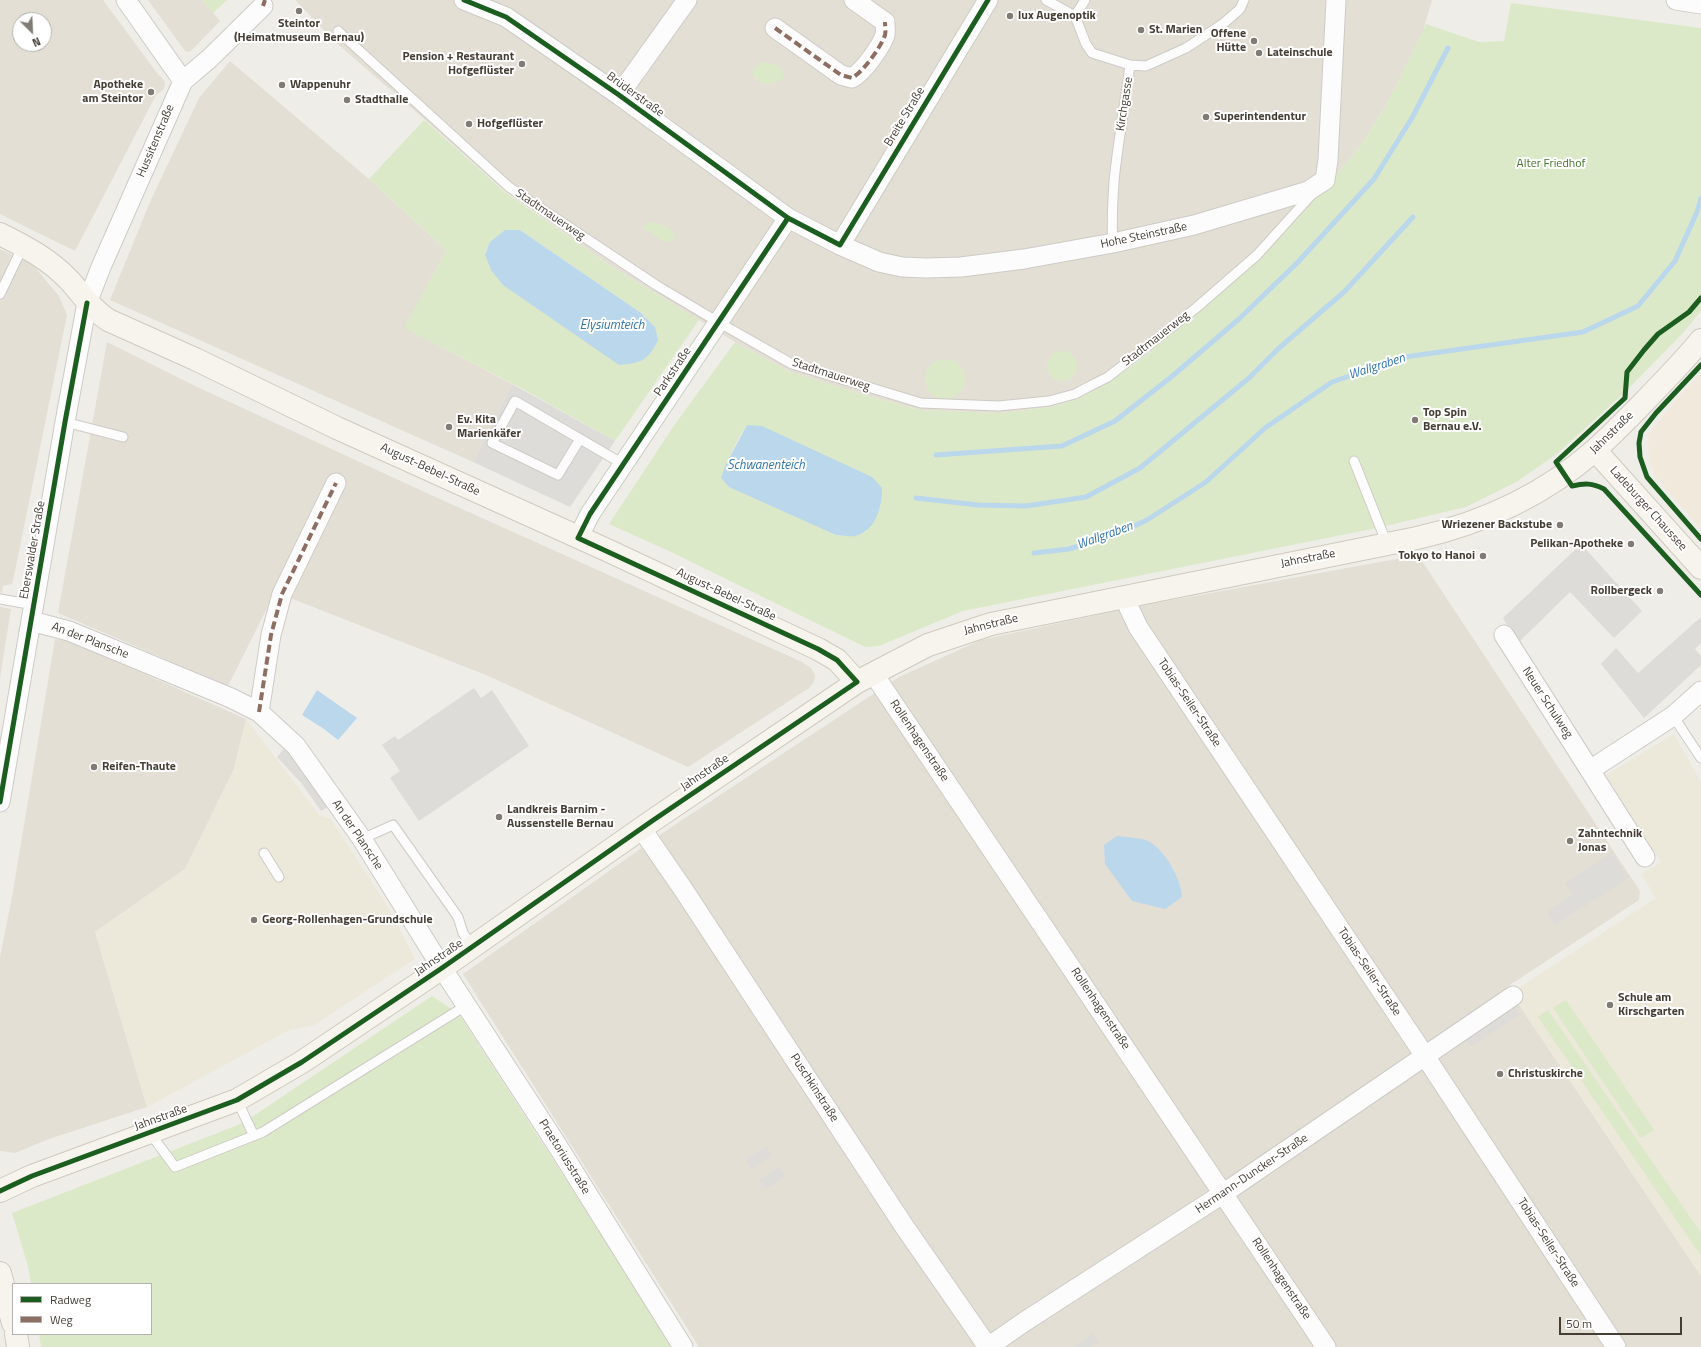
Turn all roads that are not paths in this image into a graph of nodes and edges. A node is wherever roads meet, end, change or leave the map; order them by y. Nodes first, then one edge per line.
1 (126, 0) edge
2 (464, 0) edge
3 (687, 0) edge
4 (854, 0) edge
5 (988, 0) edge
6 (1046, 0) edge
7 (1085, 0) edge
8 (1244, 0) edge
9 (1336, 0) edge
10 (1676, 0) edge
11 (1701, 4) edge
12 (263, 6) dead end
13 (1075, 16) junction
14 (775, 28) dead end
15 (338, 32) dead end
16 (1130, 65) junction
17 (183, 81) junction
18 (619, 95) junction
19 (1325, 180) junction
20 (788, 218) junction
21 (0, 234) edge
22 (1113, 243) junction
23 (840, 245) junction
24 (23, 246) junction
25 (0, 294) edge
26 (87, 303) junction
27 (718, 322) junction
28 (1701, 340) edge
29 (65, 422) junction
30 (123, 437) dead end
31 (580, 439) junction
32 (1595, 450) junction
33 (1354, 461) dead end
34 (623, 464) junction
35 (336, 483) dead end
36 (578, 538) junction
37 (1387, 544) junction
38 (1701, 568) edge
39 (1126, 596) junction
40 (0, 599) edge
41 (32, 613) junction
42 (1504, 635) dead end
43 (865, 677) junction
44 (1701, 690) edge
45 (258, 712) junction
46 (1673, 716) junction
47 (1701, 758) edge
48 (1590, 770) junction
49 (0, 802) edge
50 (641, 828) junction
51 (362, 839) junction
52 (264, 853) dead end
53 (1645, 857) dead end
54 (279, 878) dead end
55 (472, 947) junction
56 (442, 968) junction
57 (1513, 996) dead end
58 (467, 1005) junction
59 (1425, 1056) junction
60 (237, 1100) junction
61 (150, 1133) junction
62 (254, 1136) junction
63 (0, 1191) edge
64 (1224, 1193) junction
65 (0, 1273) edge
66 (12, 1319) edge
67 (16, 1335) edge
68 (18, 1347) edge
69 (683, 1347) edge
70 (988, 1347) edge
71 (1326, 1347) edge
72 (1616, 1347) edge

1 - 17 street
2 - 18 street, Brüderstraße
3 - 18 street
4 - 14 street
5 - 23 street, Breite Straße
6 - 13 lane
7 - 13 lane
8 - 16 lane
9 - 19 street
10 - 11 street
12 - 17 street, Hussitenstraße
13 - 16 lane, Kirchgasse
15 - 27 lane, Stadtmauerweg
16 - 22 lane, Kirchgasse
17 - 26 street, Hussitenstraße
18 - 20 street, Brüderstraße
19 - 22 street, Hohe Steinstraße
19 - 27 lane, Stadtmauerweg
20 - 23 street, Hohe Steinstraße
20 - 27 street, Parkstraße
21 - 24 main road, August-Bebel-Straße
22 - 23 street, Hohe Steinstraße
24 - 25 lane
24 - 26 main road, August-Bebel-Straße
26 - 29 street, Eberswalder Straße
26 - 36 main road, August-Bebel-Straße
27 - 34 street, Parkstraße
28 - 32 main road, Jahnstraße
29 - 30 lane
29 - 41 street, Eberswalder Straße
31 - 31 lane
31 - 34 lane
32 - 37 main road, Jahnstraße
32 - 38 main road, Ladeburger Chaussee
33 - 37 lane
34 - 36 street, Parkstraße
35 - 45 street
36 - 43 main road, August-Bebel-Straße
37 - 39 main road, Jahnstraße
39 - 43 main road, Jahnstraße
39 - 59 street, Tobias-Seiler-Straße
40 - 41 lane
41 - 45 street, An der Plansche
41 - 49 street, Eberswalder Straße
42 - 48 street, Neuer Schulweg
43 - 50 main road, Jahnstraße
43 - 64 street, Rollenhagenstraße
44 - 46 street
45 - 51 street, An der Plansche
46 - 47 lane
46 - 48 street
48 - 53 street, Neuer Schulweg
50 - 55 main road, Jahnstraße
50 - 70 street, Puschkinstraße
51 - 55 lane
51 - 56 street, An der Plansche
52 - 54 lane
55 - 56 main road, Jahnstraße
56 - 58 street, Praetoriusstraße
56 - 60 main road, Jahnstraße
57 - 59 street, Hermann-Duncker-Straße
58 - 62 lane
58 - 69 street, Praetoriusstraße
59 - 64 street, Hermann-Duncker-Straße
59 - 72 street, Tobias-Seiler-Straße
60 - 61 main road, Jahnstraße
60 - 62 lane
61 - 62 lane
61 - 63 main road, Jahnstraße
64 - 70 street, Hermann-Duncker-Straße
64 - 71 street, Rollenhagenstraße
65 - 66 main road
67 - 68 main road

